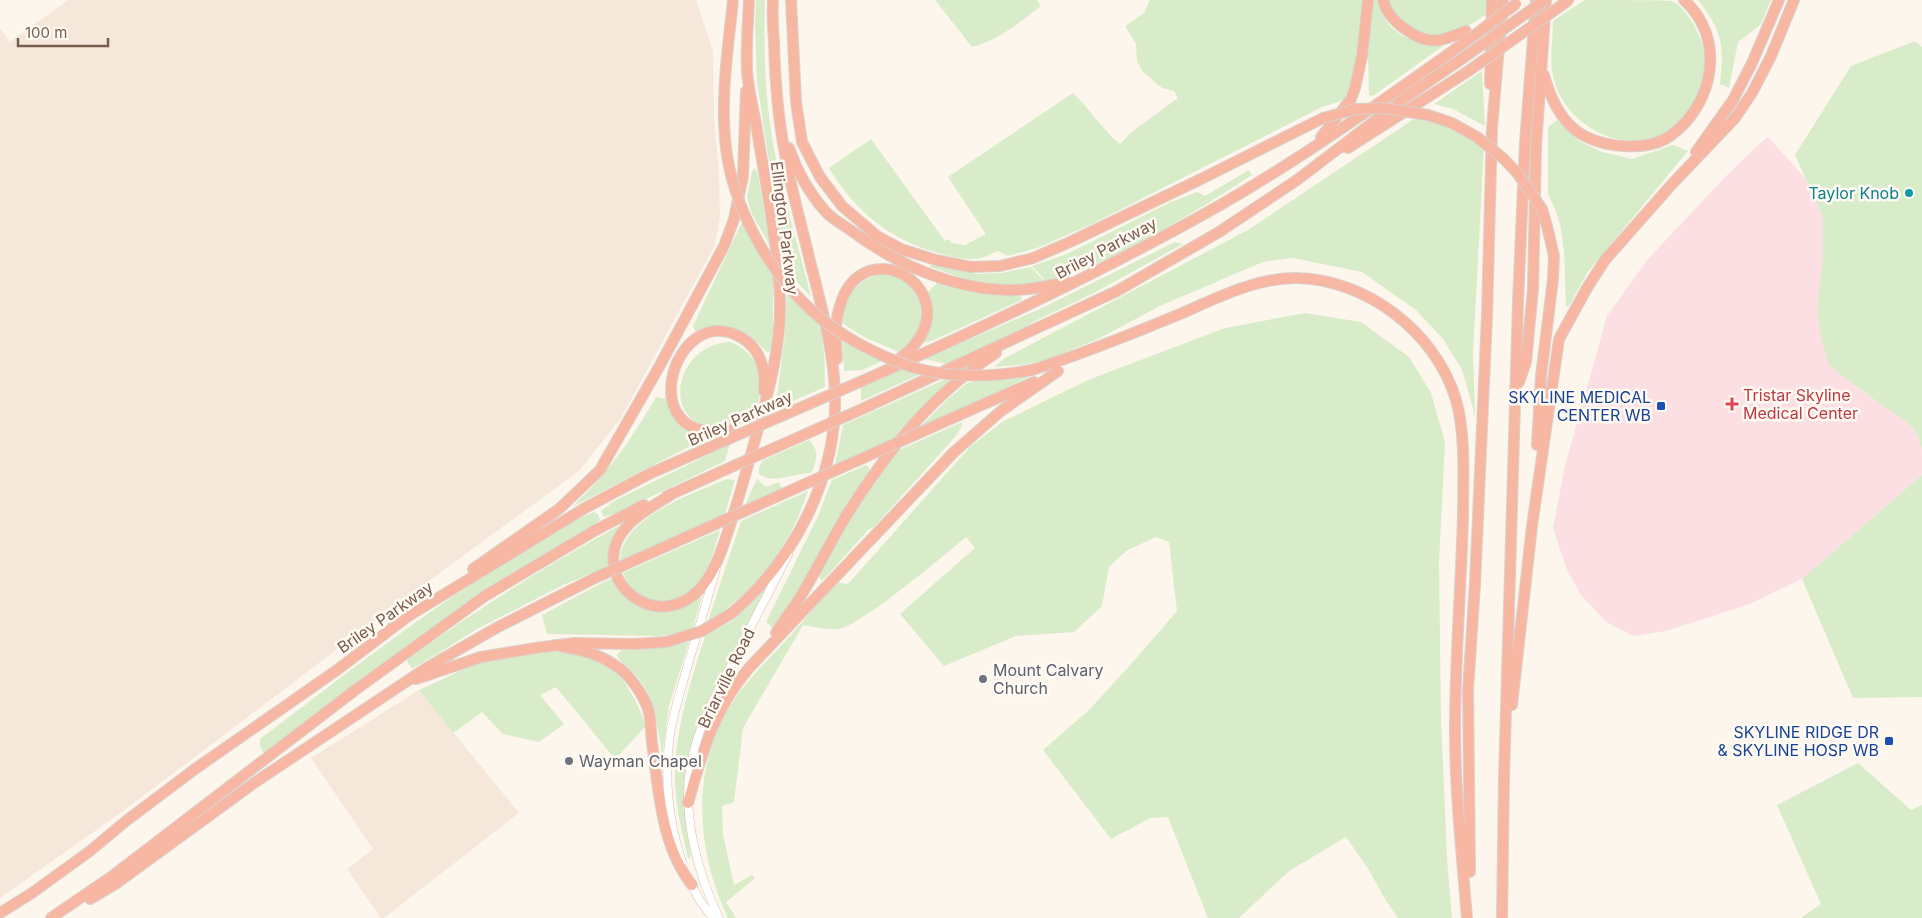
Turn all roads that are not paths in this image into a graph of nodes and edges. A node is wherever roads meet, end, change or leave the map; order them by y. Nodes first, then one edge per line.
1 (733, 0) edge
2 (749, 0) edge
3 (773, 0) edge
4 (791, 0) edge
5 (1368, 0) edge
6 (1383, 0) edge
7 (1503, 0) edge
8 (1536, 0) edge
9 (1546, 0) edge
10 (1569, 0) edge
11 (1684, 0) edge
12 (1778, 0) edge
13 (1794, 0) edge
14 (1492, 2) edge
15 (1519, 2) edge
16 (1467, 36) junction
17 (1543, 51) junction
18 (747, 70) junction
19 (781, 124) junction
20 (1492, 128) junction
21 (1290, 161) junction
22 (1297, 180) junction
23 (1673, 183) junction
24 (1080, 280) junction
25 (1117, 291) junction
26 (1112, 341) junction
27 (1058, 371) junction
28 (874, 376) junction
29 (1516, 390) junction
30 (836, 394) junction
31 (764, 410) junction
32 (764, 423) junction
33 (672, 494) junction
34 (813, 507) junction
35 (1532, 526) junction
36 (724, 543) junction
37 (407, 617) junction
38 (555, 645) junction
39 (762, 655) junction
40 (406, 683) junction
41 (1504, 778) junction
42 (688, 803) junction
43 (152, 852) junction
44 (114, 880) junction
45 (692, 885) junction
46 (0, 913) edge
47 (51, 918) edge
48 (57, 918) edge
49 (713, 918) edge
50 (719, 918) edge
51 (1469, 918) edge
52 (1502, 918) edge

1 - 26 highway, bridge
2 - 18 highway, Ellington Parkway
3 - 19 highway, Ellington Parkway
4 - 35 highway, bridge
5 - 21 highway
6 - 16 highway
7 - 20 highway
8 - 29 highway
9 - 17 highway
9 - 22 highway, bridge
10 - 22 highway, bridge
11 - 17 highway
12 - 23 highway
13 - 23 highway
14 - 20 highway
15 - 16 highway, bridge
16 - 21 highway, Briley Parkway
17 - 29 highway
18 - 31 highway, Ellington Parkway
18 - 37 highway
19 - 24 highway
19 - 30 highway, Ellington Parkway
20 - 51 highway
21 - 24 highway, Briley Parkway
22 - 25 highway
23 - 35 highway
24 - 28 highway, Briley Parkway
25 - 33 highway, bridge
25 - 39 highway
26 - 27 highway
26 - 51 highway
27 - 39 highway
27 - 40 highway, bridge
28 - 30 highway
28 - 32 highway, Briley Parkway, bridge
29 - 41 highway
30 - 34 highway, Ellington Parkway
31 - 32 highway, bridge
31 - 36 highway, Ellington Parkway
32 - 37 highway, Briley Parkway, bridge
33 - 36 highway, Ellington Parkway
33 - 43 highway
34 - 38 highway, Ellington Parkway, bridge
34 - 42 main road, Briarville Road
35 - 41 highway
36 - 45 main road, Briarville Road
37 - 46 highway, Briley Parkway
38 - 40 highway, Ellington Parkway
38 - 45 highway
39 - 42 highway
40 - 43 highway
41 - 52 highway
42 - 50 main road, Briarville Road
43 - 44 highway
44 - 47 highway
44 - 48 highway
45 - 49 main road, Briarville Road

